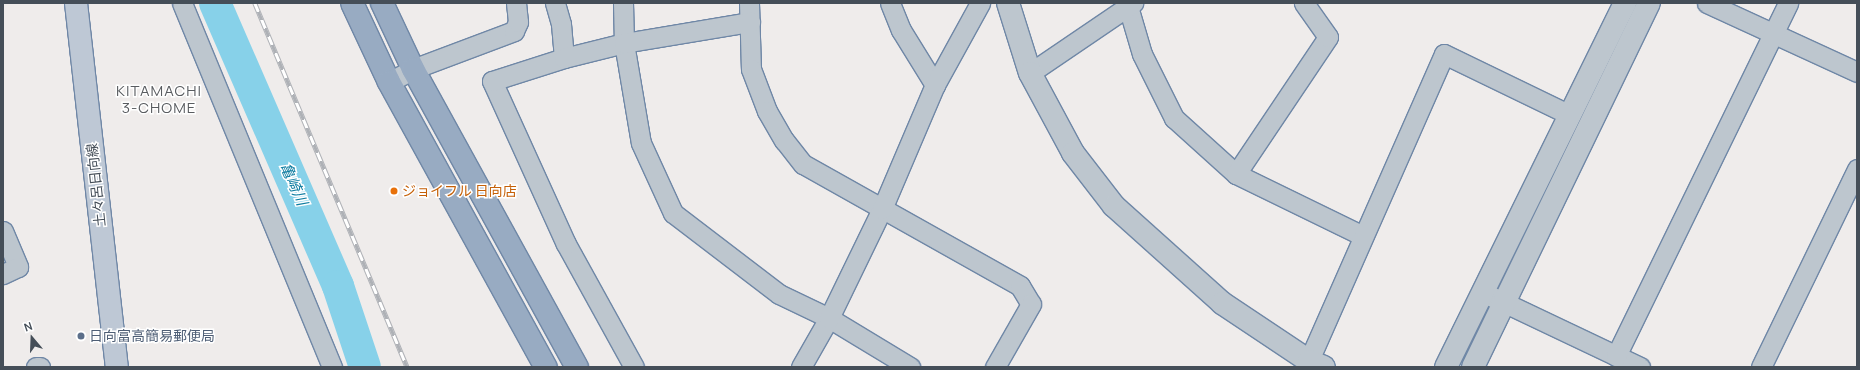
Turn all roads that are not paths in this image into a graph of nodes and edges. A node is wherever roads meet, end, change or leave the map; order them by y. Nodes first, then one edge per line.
1 (76, 3) edge
2 (182, 3) edge
3 (352, 3) edge
4 (382, 3) edge
5 (516, 3) edge
6 (555, 3) edge
7 (622, 3) edge
8 (750, 3) edge
9 (890, 3) edge
10 (980, 3) edge
11 (1008, 3) edge
12 (1304, 3) edge
13 (1624, 3) edge
14 (1648, 3) edge
15 (1707, 3) edge
16 (1788, 3) edge
17 (1129, 4) edge
18 (750, 22) junction
19 (1773, 33) junction
20 (624, 43) junction
21 (564, 58) junction
22 (413, 69) junction
23 (1030, 72) junction
24 (1857, 72) edge
25 (389, 82) junction
26 (935, 85) junction
27 (1570, 115) junction
28 (1857, 169) edge
29 (1236, 174) junction
30 (882, 209) junction
31 (3, 231) edge
32 (1363, 236) junction
33 (3, 274) edge
34 (1482, 292) junction
35 (1504, 302) junction
36 (829, 318) junction
37 (1616, 356) junction
38 (1313, 365) edge
39 (36, 367) edge
40 (40, 367) edge
41 (116, 367) edge
42 (332, 367) edge
43 (546, 367) edge
44 (577, 367) edge
45 (634, 367) edge
46 (801, 367) edge
47 (910, 367) edge
48 (995, 367) edge
49 (1446, 367) edge
50 (1472, 367) edge
51 (1640, 367) edge
52 (1761, 367) edge

1 - 41 main road, 土々呂日向線
2 - 42 street
3 - 25 highway
4 - 22 highway
5 - 22 street
6 - 21 street
7 - 20 street
8 - 18 street
9 - 26 street
10 - 26 street
11 - 23 street
12 - 29 street
13 - 27 street
14 - 35 street
15 - 19 street
16 - 19 street
17 - 23 street
17 - 29 street
18 - 20 street
18 - 30 street
19 - 24 street
19 - 37 street
20 - 21 street
20 - 36 street
21 - 45 street
22 - 25 street
22 - 44 highway
23 - 38 street
25 - 43 highway
26 - 30 street
27 - 32 street
27 - 34 street
28 - 52 street
29 - 32 street
30 - 36 street
30 - 48 street
31 - 33 street
32 - 38 street
34 - 35 street
34 - 49 street
35 - 37 street
35 - 50 street
36 - 46 street
36 - 47 street
37 - 51 street
39 - 40 street

